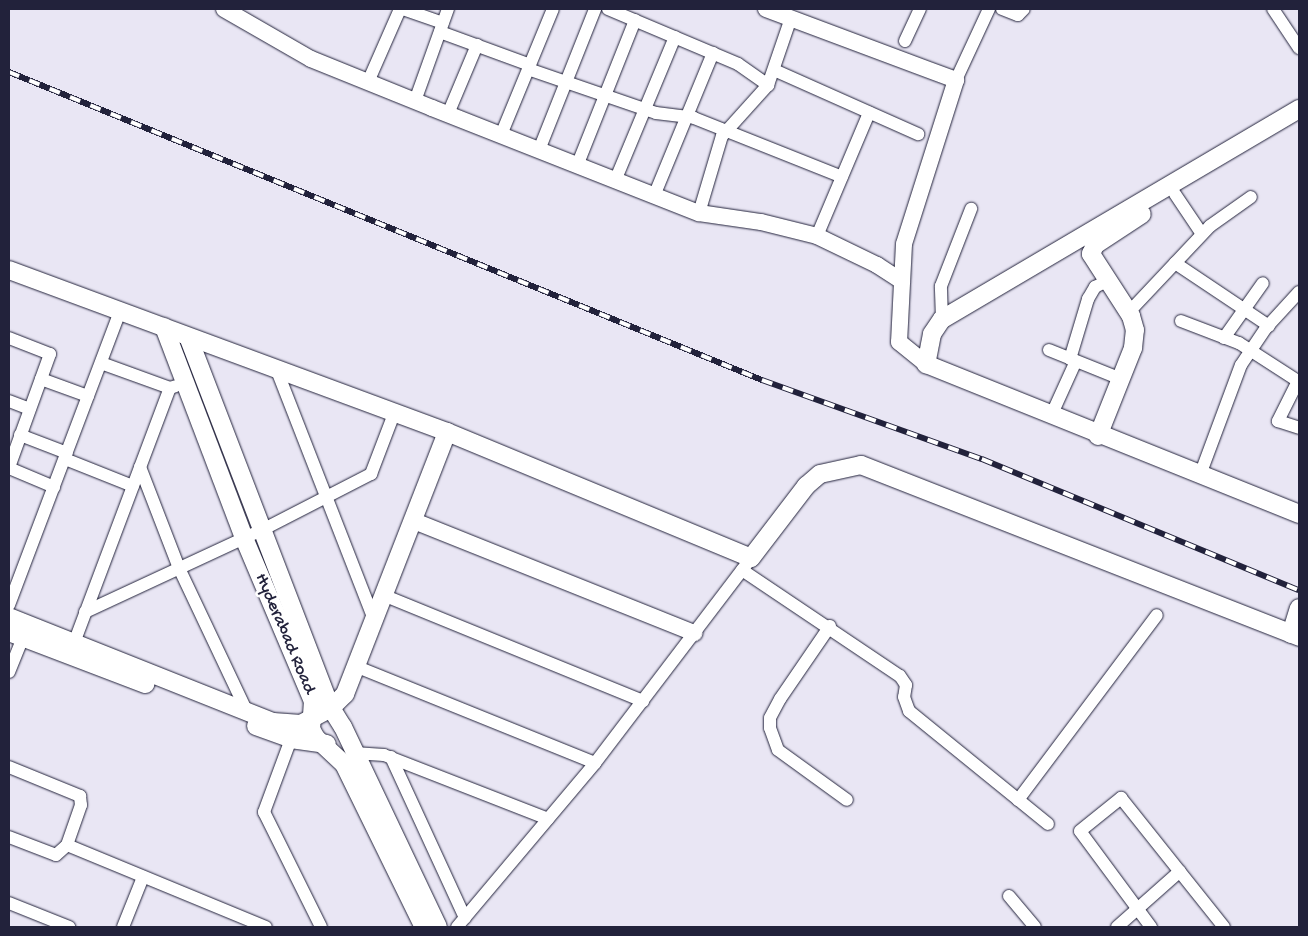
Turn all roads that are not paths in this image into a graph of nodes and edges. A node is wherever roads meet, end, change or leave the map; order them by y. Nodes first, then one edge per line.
1 (224, 9) edge
2 (402, 9) edge
3 (448, 9) edge
4 (553, 9) edge
5 (595, 9) edge
6 (608, 9) edge
7 (920, 9) edge
8 (989, 9) edge
9 (1002, 9) edge
10 (1024, 9) edge
11 (1273, 9) edge
12 (778, 12) edge
13 (635, 20) junction
14 (441, 27) junction
15 (675, 37) junction
16 (905, 41) dead end
17 (477, 45) junction
18 (1299, 48) edge
19 (713, 53) junction
20 (529, 67) junction
21 (774, 70) junction
22 (956, 80) junction
23 (368, 82) junction
24 (566, 82) junction
25 (768, 85) junction
26 (605, 96) junction
27 (415, 101) junction
28 (644, 109) junction
29 (1299, 109) edge
30 (869, 113) junction
31 (448, 114) junction
32 (686, 116) junction
33 (1299, 121) edge
34 (727, 131) junction
35 (918, 134) dead end
36 (501, 135) junction
37 (539, 150) junction
38 (577, 166) junction
39 (842, 177) junction
40 (615, 181) junction
41 (1175, 194) junction
42 (654, 196) junction
43 (1251, 197) dead end
44 (972, 209) dead end
45 (699, 212) junction
46 (1202, 234) junction
47 (817, 236) junction
48 (1176, 263) junction
49 (9, 270) edge
50 (1107, 280) junction
51 (902, 281) junction
52 (1263, 283) dead end
53 (1299, 292) edge
54 (1242, 308) junction
55 (120, 312) junction
56 (1129, 312) junction
57 (942, 318) junction
58 (1181, 321) dead end
59 (1269, 326) junction
60 (164, 327) junction
61 (9, 338) edge
62 (1224, 338) junction
63 (189, 339) junction
64 (1049, 350) dead end
65 (1250, 350) junction
66 (1073, 360) junction
67 (101, 363) junction
68 (926, 364) junction
69 (276, 368) junction
70 (41, 379) junction
71 (1121, 379) junction
72 (187, 383) junction
73 (170, 388) junction
74 (88, 396) junction
75 (9, 401) edge
76 (30, 409) junction
77 (396, 411) junction
78 (1051, 416) junction
79 (1299, 428) edge
80 (447, 432) junction
81 (20, 435) junction
82 (1098, 436) junction
83 (66, 456) junction
84 (9, 465) edge
85 (140, 467) junction
86 (1200, 475) junction
87 (132, 486) junction
88 (54, 487) junction
89 (325, 498) junction
90 (1299, 514) edge
91 (414, 521) junction
92 (262, 530) junction
93 (244, 538) junction
94 (747, 564) junction
95 (180, 568) junction
96 (383, 594) junction
97 (9, 605) edge
98 (1299, 608) edge
99 (85, 612) junction
100 (1157, 614) dead end
101 (9, 616) edge
102 (374, 619) junction
103 (830, 626) junction
104 (694, 633) junction
105 (16, 635) edge
106 (1295, 636) edge
107 (74, 643) junction
108 (355, 666) junction
109 (9, 672) edge
110 (643, 700) junction
111 (331, 708) junction
112 (247, 712) junction
113 (312, 718) junction
114 (344, 732) junction
115 (291, 739) junction
116 (323, 744) junction
117 (354, 753) junction
118 (391, 757) junction
119 (595, 763) junction
120 (9, 767) edge
121 (847, 800) dead end
122 (1018, 800) junction
123 (548, 819) junction
124 (1048, 824) dead end
125 (9, 837) edge
126 (67, 845) junction
127 (1180, 871) junction
128 (143, 876) junction
129 (1008, 896) dead end
130 (9, 903) edge
131 (1137, 907) junction
132 (461, 923) edge
133 (69, 927) edge
134 (122, 927) edge
135 (266, 927) edge
136 (321, 927) edge
137 (424, 927) edge
138 (438, 927) edge
139 (1035, 927) edge
140 (1117, 927) edge
141 (1152, 927) edge
142 (1224, 927) edge

1 - 23 street
2 - 14 street
2 - 23 street
3 - 14 street
4 - 20 street
5 - 24 street
6 - 13 street
7 - 16 street
8 - 22 street
9 - 10 street
11 - 18 street
12 - 21 street
12 - 22 street
13 - 15 street
13 - 26 street
14 - 17 street
14 - 27 street
15 - 19 street
15 - 28 street
17 - 20 street
17 - 31 street
19 - 25 street
19 - 32 street
20 - 24 street
20 - 36 street
21 - 25 street
21 - 30 street
22 - 51 street
23 - 27 street
24 - 26 street
24 - 37 street
25 - 34 street
26 - 28 street
26 - 38 street
27 - 31 street
28 - 32 street
28 - 40 street
29 - 57 main road
30 - 35 street
30 - 39 street
31 - 36 street
32 - 34 street
32 - 42 street
33 - 41 main road
34 - 39 street
34 - 45 street
36 - 37 street
37 - 38 street
38 - 40 street
39 - 47 street
40 - 42 street
41 - 46 street
41 - 50 main road
42 - 45 street
43 - 46 street
44 - 57 street
45 - 47 street
46 - 48 street
47 - 51 street
48 - 54 street
48 - 56 street
49 - 55 main road
50 - 56 main road
50 - 66 street
51 - 68 street
52 - 54 street
53 - 59 street
54 - 59 street
54 - 62 street
55 - 60 main road
55 - 67 street
56 - 71 main road
57 - 68 main road
58 - 62 street
59 - 65 street
60 - 63 main road
60 - 72 main road, Hyderabad Road
61 - 70 street
62 - 65 street
63 - 69 main road
63 - 92 main road, Hyderabad Road
64 - 66 street
65 - 79 street
65 - 86 street
66 - 71 street
66 - 78 street
67 - 73 street
67 - 74 street
68 - 78 main road
69 - 77 main road
69 - 89 street
70 - 74 street
70 - 76 street
71 - 82 main road
72 - 73 street
72 - 93 main road, Hyderabad Road
73 - 85 street
74 - 83 street
75 - 76 street
76 - 81 street
77 - 80 main road
77 - 89 street
78 - 82 main road
80 - 91 main road
80 - 94 main road
81 - 83 street
81 - 84 street
82 - 86 main road
83 - 87 street
83 - 88 street
84 - 88 street
85 - 87 street
85 - 95 street
86 - 90 main road
87 - 99 street
88 - 97 street
89 - 92 street
89 - 102 street
91 - 96 main road
91 - 104 street
92 - 93 street
92 - 111 main road, Hyderabad Road
93 - 95 street
93 - 113 main road, Hyderabad Road
94 - 103 street
94 - 104 street
94 - 106 main road
95 - 99 street
95 - 112 street
96 - 102 main road
96 - 110 street
98 - 106 main road
99 - 107 street
100 - 122 street
101 - 107 main road
102 - 108 main road
103 - 121 street
103 - 122 street
104 - 110 street
105 - 109 street
105 - 115 main road
107 - 112 main road
108 - 111 main road
108 - 119 street
110 - 119 street
111 - 113 main road
111 - 114 main road, Hyderabad Road
112 - 113 main road
113 - 116 main road, Hyderabad Road
114 - 116 main road
114 - 117 main road, Hyderabad Road
115 - 116 main road
115 - 136 street
116 - 137 main road, Hyderabad Road
117 - 118 street
117 - 138 main road, Hyderabad Road
118 - 123 street
118 - 132 street
119 - 123 street
120 - 126 street
122 - 124 street
123 - 132 street
125 - 126 street
126 - 128 street
127 - 131 street
127 - 131 street
127 - 142 street
128 - 134 street
128 - 135 street
129 - 139 street
130 - 133 street
131 - 140 street
131 - 141 street

